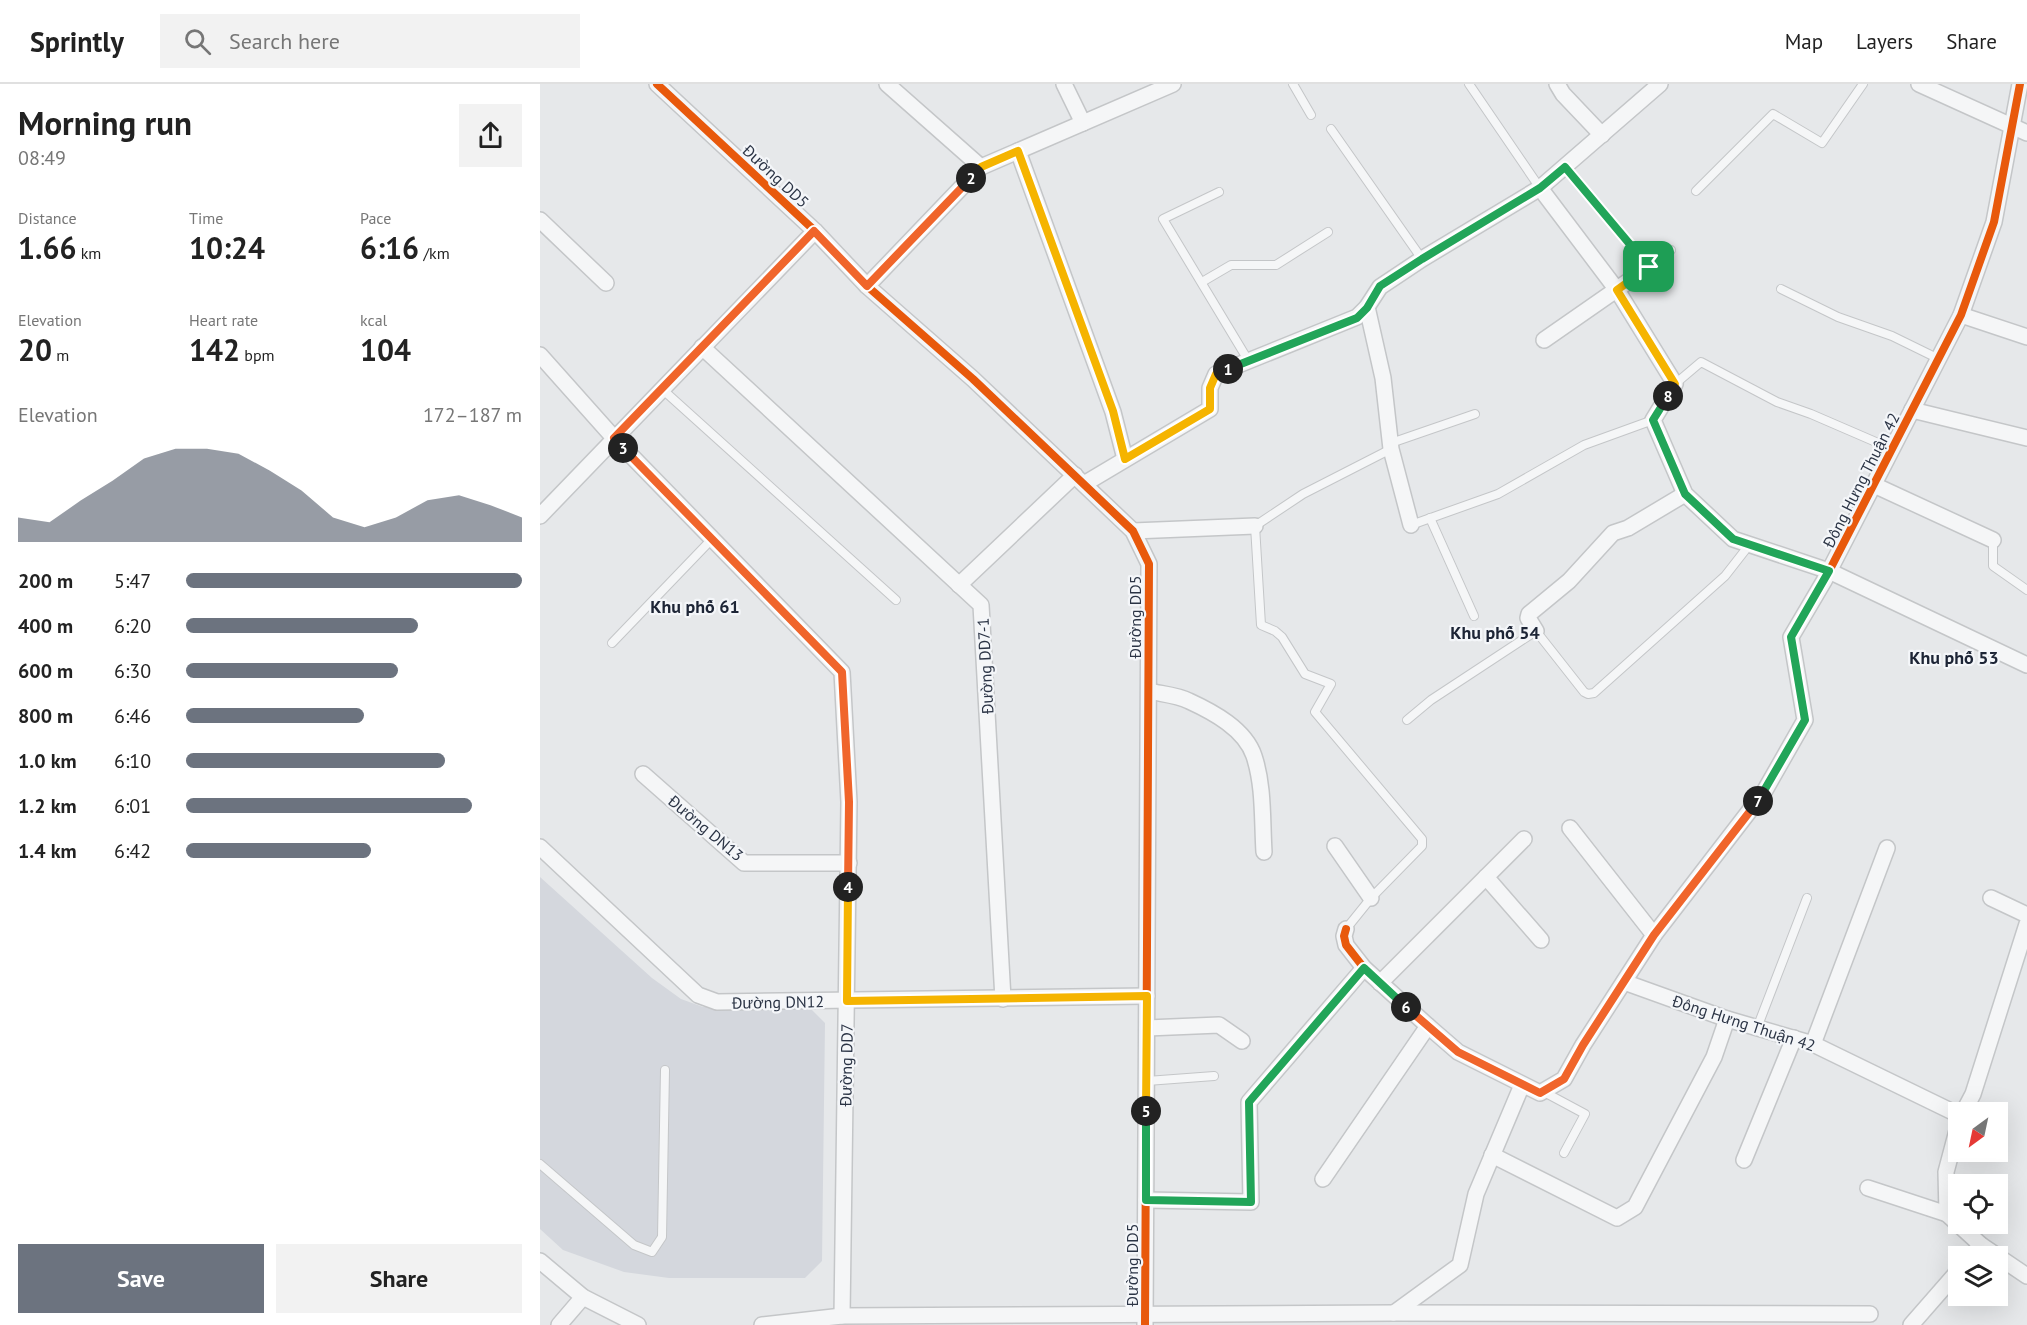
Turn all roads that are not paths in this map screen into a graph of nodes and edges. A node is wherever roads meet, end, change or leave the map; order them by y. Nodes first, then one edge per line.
1 (657, 84) edge
2 (887, 84) edge
3 (1064, 84) edge
4 (1173, 84) edge
5 (1293, 84) edge
6 (1469, 84) edge
7 (1557, 84) edge
8 (1660, 84) edge
9 (1863, 84) edge
10 (1919, 84) edge
11 (2020, 84) edge
12 (1311, 115) dead end
13 (1083, 123) junction
14 (2012, 128) junction
15 (1331, 129) dead end
16 (2027, 133) edge
17 (1602, 135) junction
18 (1018, 151) junction
19 (981, 167) junction
20 (1565, 167) junction
21 (1540, 188) junction
22 (1696, 191) dead end
23 (1219, 192) dead end
24 (540, 220) edge
25 (814, 231) junction
26 (1328, 232) dead end
27 (1671, 250) dead end
28 (1422, 259) junction
29 (1649, 267) junction
30 (1202, 282) junction
31 (606, 283) dead end
32 (867, 286) junction
33 (1781, 289) dead end
34 (1617, 290) junction
35 (1367, 308) junction
36 (1961, 315) junction
37 (2027, 337) edge
38 (1544, 340) dead end
39 (702, 347) junction
40 (540, 355) edge
41 (1939, 359) junction
42 (1248, 360) junction
43 (1675, 384) junction
44 (662, 388) junction
45 (1912, 410) junction
46 (1475, 414) dead end
47 (1653, 420) junction
48 (614, 438) junction
49 (2027, 438) edge
50 (1391, 446) junction
51 (1892, 449) junction
52 (1125, 459) junction
53 (1079, 480) junction
54 (1874, 484) junction
55 (1685, 494) junction
56 (540, 516) edge
57 (1430, 518) junction
58 (1411, 525) joint
59 (1255, 526) junction
60 (1133, 531) junction
61 (711, 540) junction
62 (1993, 540) joint
63 (1750, 544) junction
64 (1829, 571) junction
65 (959, 585) junction
66 (2027, 590) edge
67 (896, 600) dead end
68 (1474, 616) dead end
69 (1536, 631) junction
70 (612, 643) dead end
71 (2027, 665) edge
72 (1149, 691) junction
73 (1407, 720) dead end
74 (643, 774) dead end
75 (1570, 828) dead end
76 (1524, 839) dead end
77 (1335, 846) dead end
78 (540, 847) edge
79 (1887, 848) dead end
80 (1264, 852) dead end
81 (849, 863) junction
82 (1486, 877) junction
83 (1371, 898) junction
84 (1808, 898) dead end
85 (1991, 898) dead end
86 (2027, 915) edge
87 (2027, 924) edge
88 (1346, 929) joint
89 (1654, 935) junction
90 (1541, 940) dead end
91 (1364, 968) junction
92 (1624, 982) junction
93 (1380, 983) junction
94 (1147, 996) junction
95 (1003, 999) junction
96 (847, 1001) junction
97 (1727, 1020) junction
98 (1428, 1026) junction
99 (1147, 1028) junction
100 (1758, 1028) junction
101 (1794, 1038) junction
102 (1242, 1041) dead end
103 (1813, 1044) junction
104 (664, 1070) dead end
105 (1214, 1077) dead end
106 (1147, 1081) junction
107 (1522, 1084) junction
108 (1543, 1091) junction
109 (1968, 1102) edge
110 (1948, 1108) edge
111 (1564, 1153) dead end
112 (1492, 1155) junction
113 (1744, 1160) dead end
114 (1949, 1162) edge
115 (540, 1164) edge
116 (1323, 1179) dead end
117 (1868, 1188) dead end
118 (1146, 1200) junction
119 (1947, 1214) junction
120 (1981, 1245) joint
121 (540, 1261) edge
122 (2027, 1275) edge
123 (1948, 1283) edge
124 (583, 1298) junction
125 (1394, 1313) junction
126 (1870, 1314) dead end
127 (842, 1316) junction
128 (1002, 1320) edge
129 (1145, 1320) edge
130 (1298, 1320) edge
131 (1769, 1320) edge
132 (559, 1325) edge
133 (638, 1325) edge
134 (762, 1325) edge
135 (1911, 1325) edge

1 - 25 street, Đường DD5
2 - 19 street
3 - 13 street
4 - 13 street
5 - 12 lane
6 - 21 lane
7 - 17 street
8 - 17 street
9 - 22 lane
10 - 14 street
11 - 14 street, Đông Hưng Thuận 42
13 - 18 street
14 - 16 street
14 - 36 street, Đông Hưng Thuận 42
15 - 28 lane
17 - 20 street
18 - 19 street
18 - 52 street
19 - 32 street
20 - 21 street
20 - 29 lane
21 - 28 street
21 - 34 street
23 - 30 lane
24 - 31 street
25 - 32 street, Đường DD5
25 - 39 street
26 - 30 lane
27 - 29 lane
28 - 35 street
29 - 34 street
30 - 42 lane
32 - 53 street, Đường DD5
33 - 41 lane
34 - 38 street
34 - 43 street
35 - 42 street
35 - 50 street
36 - 37 street
36 - 41 street, Đông Hưng Thuận 42
39 - 44 street
39 - 65 street, Đường DD7-1
40 - 48 street, Đường DD7
41 - 45 street, Đông Hưng Thuận 42
42 - 52 street
43 - 47 street
43 - 51 lane
44 - 48 street
44 - 67 lane
45 - 49 street
45 - 51 street, Đông Hưng Thuận 42
46 - 50 lane
47 - 55 street
47 - 57 lane
48 - 56 street
48 - 61 street, Đường DD7
50 - 58 street
50 - 59 lane
51 - 54 street, Đông Hưng Thuận 42
52 - 53 street
53 - 60 street, Đường DD5
53 - 65 street
54 - 62 street
54 - 64 street, Đông Hưng Thuận 42
55 - 63 street
55 - 69 street
57 - 58 lane
57 - 68 lane
59 - 60 street
59 - 83 lane
60 - 72 street, Đường DD5
61 - 70 lane
61 - 81 street, Đường DD7
62 - 66 lane
63 - 64 street
63 - 69 lane
64 - 71 street
64 - 89 street, Đông Hưng Thuận 42
65 - 95 street, Đường DD7-1
69 - 73 lane
72 - 80 street
72 - 94 street, Đường DD5
74 - 81 street, Đường DN13
75 - 89 street
76 - 82 street
77 - 83 street
78 - 96 street, Đường DN12
79 - 103 street
81 - 96 street, Đường DD7
82 - 90 street
82 - 93 street
83 - 88 lane
84 - 100 lane
85 - 86 street
87 - 109 street
88 - 91 street
89 - 92 street, Đông Hưng Thuận 42
91 - 93 street
91 - 118 street
92 - 97 street, Đông Hưng Thuận 42
92 - 108 street, Đông Hưng Thuận 42
93 - 98 street
94 - 95 street, Đường DN12
94 - 99 street, Đường DD5
95 - 96 street, Đường DN12
96 - 127 street, Đường DD7
97 - 100 street, Đông Hưng Thuận 42
97 - 112 street
98 - 107 street
98 - 116 street
99 - 102 street
99 - 106 street, Đường DD5
100 - 101 street, Đông Hưng Thuận 42
101 - 103 street, Đông Hưng Thuận 42
101 - 113 street
103 - 110 street, Đông Hưng Thuận 42
104 - 115 lane
105 - 106 lane
106 - 118 street, Đường DD5
107 - 108 street
107 - 112 street
108 - 111 lane
112 - 125 street
114 - 119 street
117 - 119 street
118 - 129 street, Đường DD5
119 - 120 street
120 - 122 street
121 - 124 street
123 - 135 street
124 - 132 street
124 - 133 street
125 - 130 street
125 - 131 street
126 - 131 street
127 - 128 street
127 - 134 street
128 - 129 street
129 - 130 street

